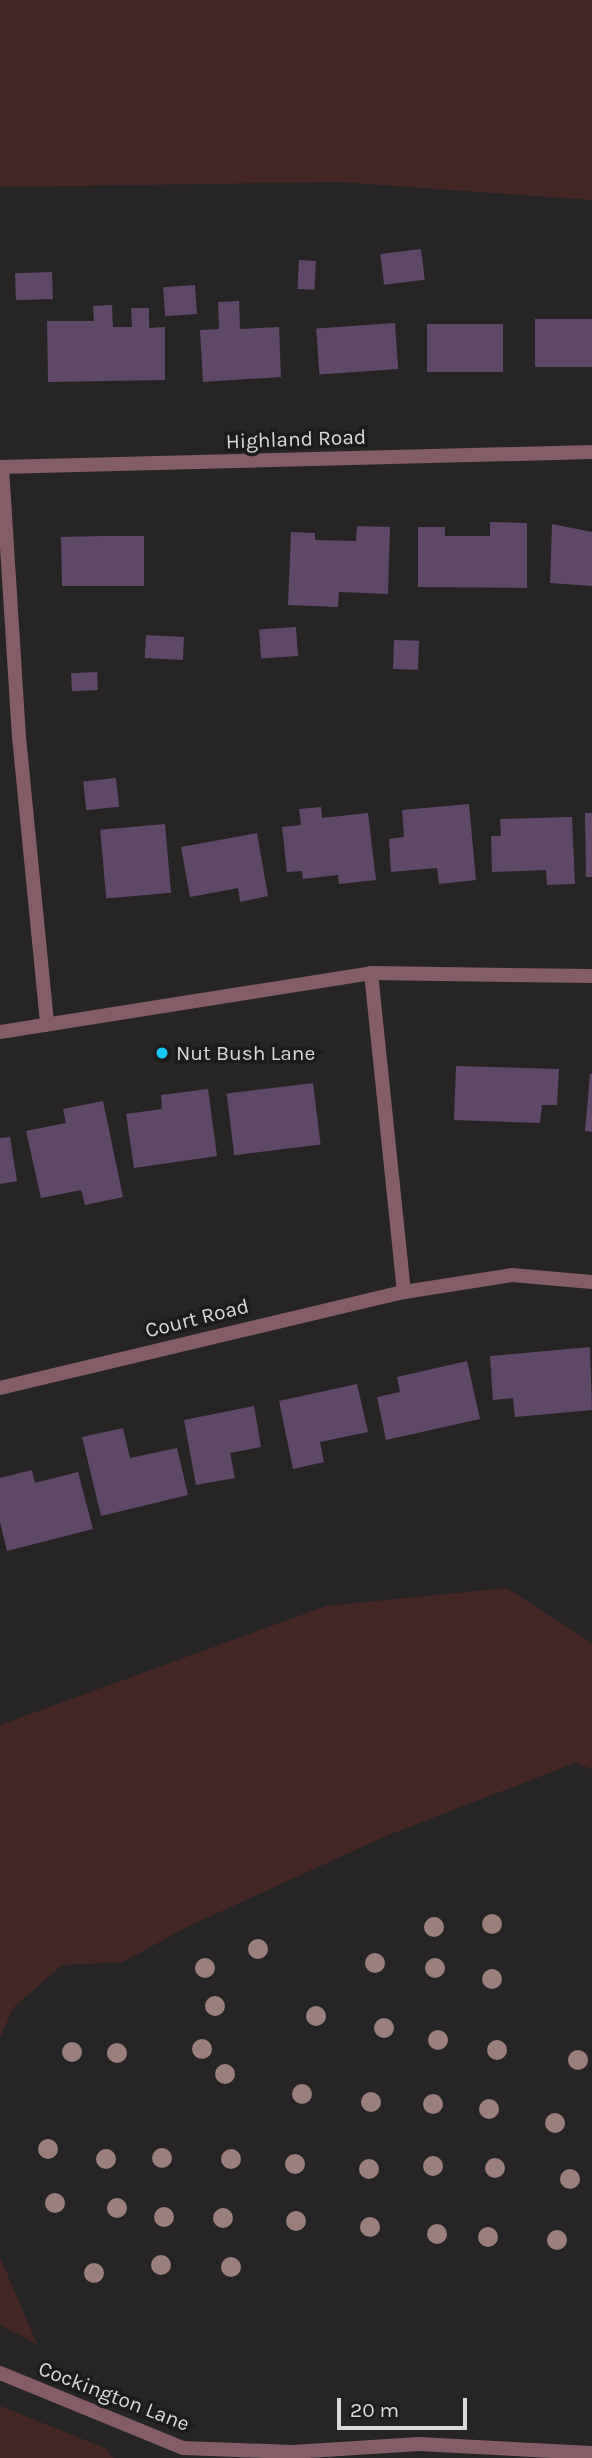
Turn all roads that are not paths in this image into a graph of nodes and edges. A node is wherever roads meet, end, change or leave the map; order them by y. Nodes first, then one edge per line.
1 (592, 452) edge
2 (1, 467) edge
3 (371, 973) junction
4 (592, 976) edge
5 (47, 1025) junction
6 (0, 1032) edge
7 (592, 1282) edge
8 (404, 1293) junction
9 (0, 1388) edge
10 (0, 2373) edge
11 (592, 2453) edge

1 - 2 street, Highland Road
2 - 5 street, Highland Road
3 - 4 street
3 - 5 street
3 - 8 street
5 - 6 street
7 - 8 street, Court Road
8 - 9 street, Court Road
10 - 11 street, Cockington Lane

